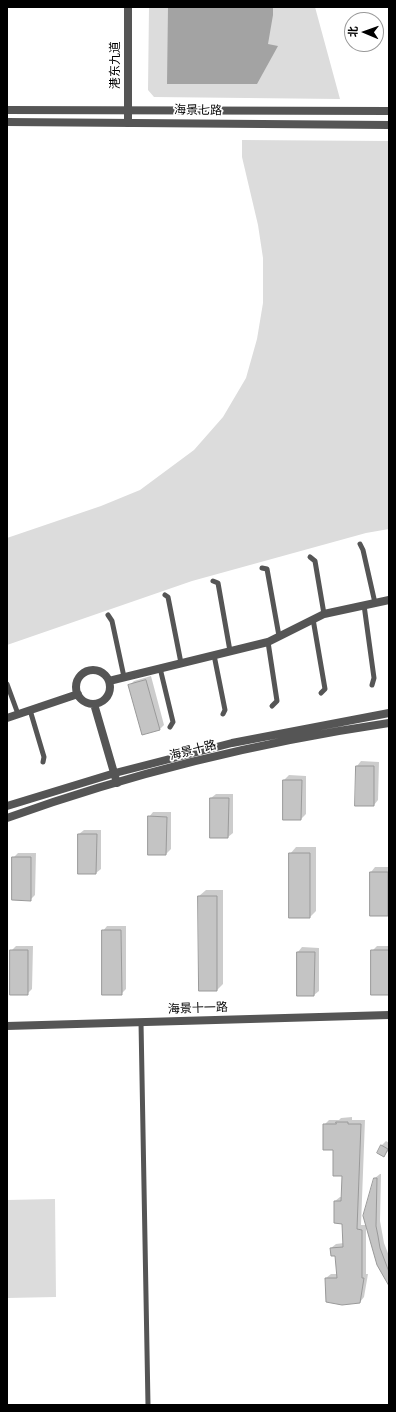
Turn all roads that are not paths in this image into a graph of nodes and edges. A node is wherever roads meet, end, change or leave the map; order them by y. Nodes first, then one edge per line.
1 (128, 7) edge
2 (7, 110) edge
3 (128, 110) junction
4 (389, 111) edge
5 (7, 122) edge
6 (128, 123) junction
7 (389, 125) edge
8 (360, 544) dead end
9 (310, 557) dead end
10 (262, 568) dead end
11 (214, 581) dead end
12 (165, 595) dead end
13 (389, 600) edge
14 (375, 603) junction
15 (364, 605) junction
16 (324, 614) junction
17 (108, 615) dead end
18 (313, 619) junction
19 (279, 636) junction
20 (268, 642) junction
21 (230, 651) junction
22 (214, 655) junction
23 (180, 663) junction
24 (160, 668) junction
25 (124, 677) junction
26 (109, 681) junction
27 (7, 684) edge
28 (372, 685) dead end
29 (321, 693) dead end
30 (78, 694) junction
31 (94, 704) junction
32 (272, 706) dead end
33 (30, 710) junction
34 (389, 713) edge
35 (18, 714) junction
36 (223, 714) dead end
37 (7, 718) edge
38 (389, 724) edge
39 (170, 727) dead end
40 (43, 762) dead end
41 (114, 772) junction
42 (117, 783) junction
43 (7, 806) edge
44 (7, 818) edge
45 (389, 1016) edge
46 (141, 1022) junction
47 (7, 1026) edge
48 (148, 1405) edge

1 - 3 street, 港东九道
2 - 3 street, 海景七路
3 - 4 street, 海景七路
3 - 6 street, 港东九道
5 - 6 street, 海景七路
6 - 7 street, 海景七路
8 - 14 lane
9 - 16 lane
10 - 19 lane
11 - 21 lane
12 - 23 lane
13 - 14 street
14 - 15 street
15 - 16 street
15 - 28 lane
16 - 18 street
17 - 25 lane
18 - 19 street
18 - 29 lane
19 - 20 street
20 - 21 street
20 - 32 lane
21 - 22 street
22 - 23 street
22 - 36 lane
23 - 24 street
24 - 25 street
24 - 39 lane
25 - 26 street
26 - 30 street
26 - 31 street
27 - 35 lane
30 - 31 street
30 - 33 street
31 - 41 street
33 - 35 street
33 - 40 lane
34 - 41 street, 海景十路
35 - 37 street
38 - 42 street, 海景十路
41 - 42 street
41 - 43 street, 海景十路
42 - 44 street, 海景十路
45 - 46 street, 海景十一路
46 - 47 street, 海景十一路
46 - 48 lane

